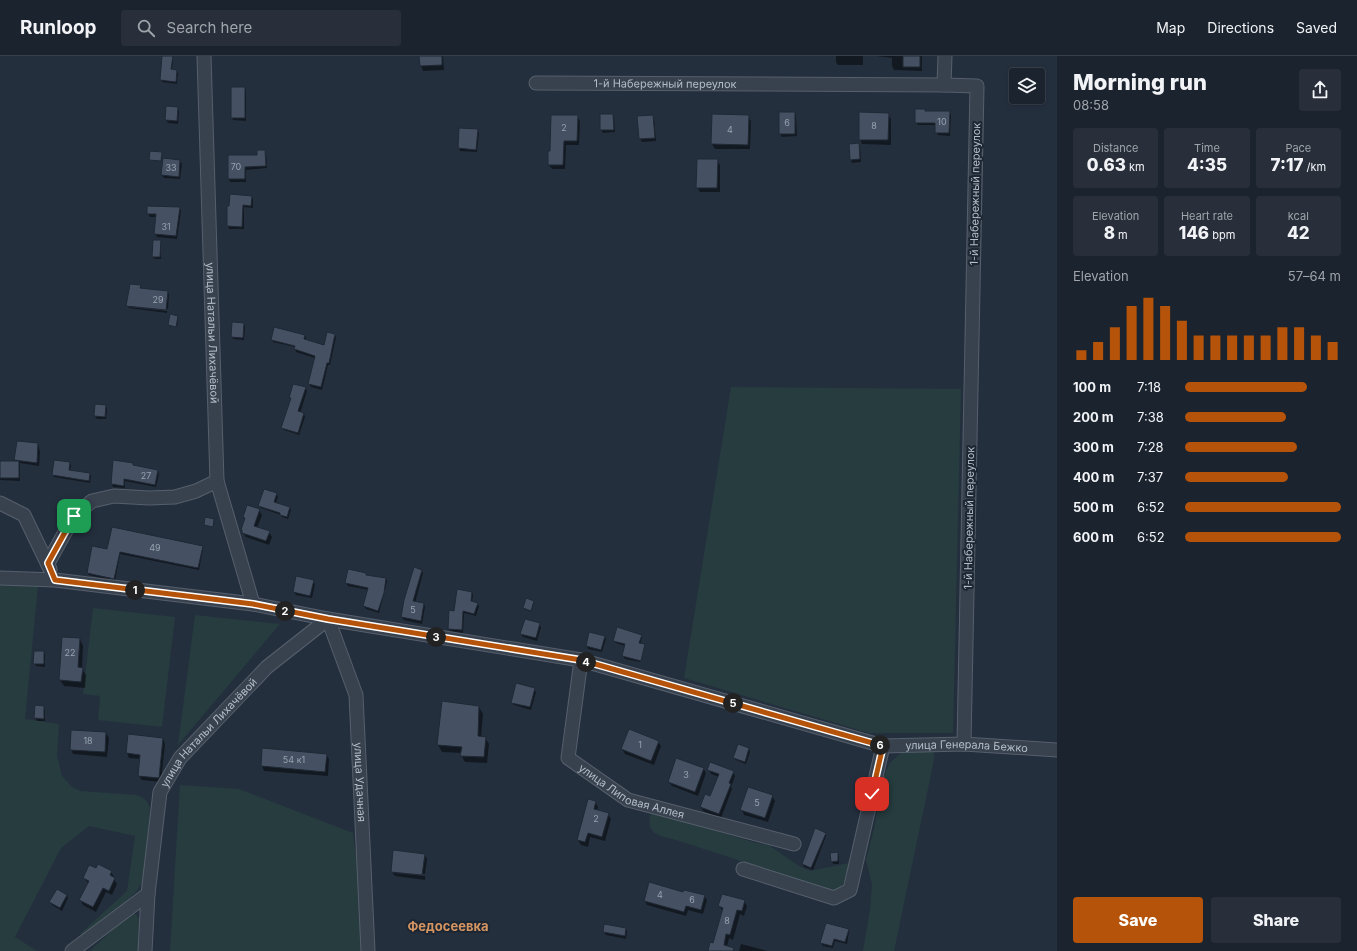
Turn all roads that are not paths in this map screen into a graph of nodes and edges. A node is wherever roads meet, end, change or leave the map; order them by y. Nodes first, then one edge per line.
1 (204, 56) edge
2 (944, 56) edge
3 (536, 83) dead end
4 (944, 84) junction
5 (217, 481) junction
6 (0, 503) edge
7 (48, 563) junction
8 (0, 578) edge
9 (55, 580) junction
10 (253, 604) junction
11 (328, 619) junction
12 (581, 660) junction
13 (964, 744) junction
14 (883, 746) junction
15 (1057, 750) edge
16 (794, 844) dead end
17 (743, 869) dead end
18 (148, 894) junction
19 (72, 951) edge
20 (145, 951) edge
21 (368, 951) edge

1 - 5 street, улица Натальи Лихачёвой
2 - 4 street
3 - 4 street, 1-й Набережный переулок
4 - 13 street, 1-й Набережный переулок
5 - 7 street
5 - 10 street, улица Натальи Лихачёвой
6 - 7 street
7 - 9 street
8 - 9 street, улица Генерала Бежко
9 - 10 street, улица Генерала Бежко
10 - 11 street, улица Генерала Бежко
11 - 12 street, улица Генерала Бежко
11 - 18 street, улица Натальи Лихачёвой
11 - 21 street, улица Удачная
12 - 14 street, улица Генерала Бежко
12 - 16 street, улица Липовая Аллея
13 - 14 street, улица Генерала Бежко
13 - 15 street, улица Генерала Бежко
14 - 17 street
18 - 19 street
18 - 20 street, улица Натальи Лихачёвой

